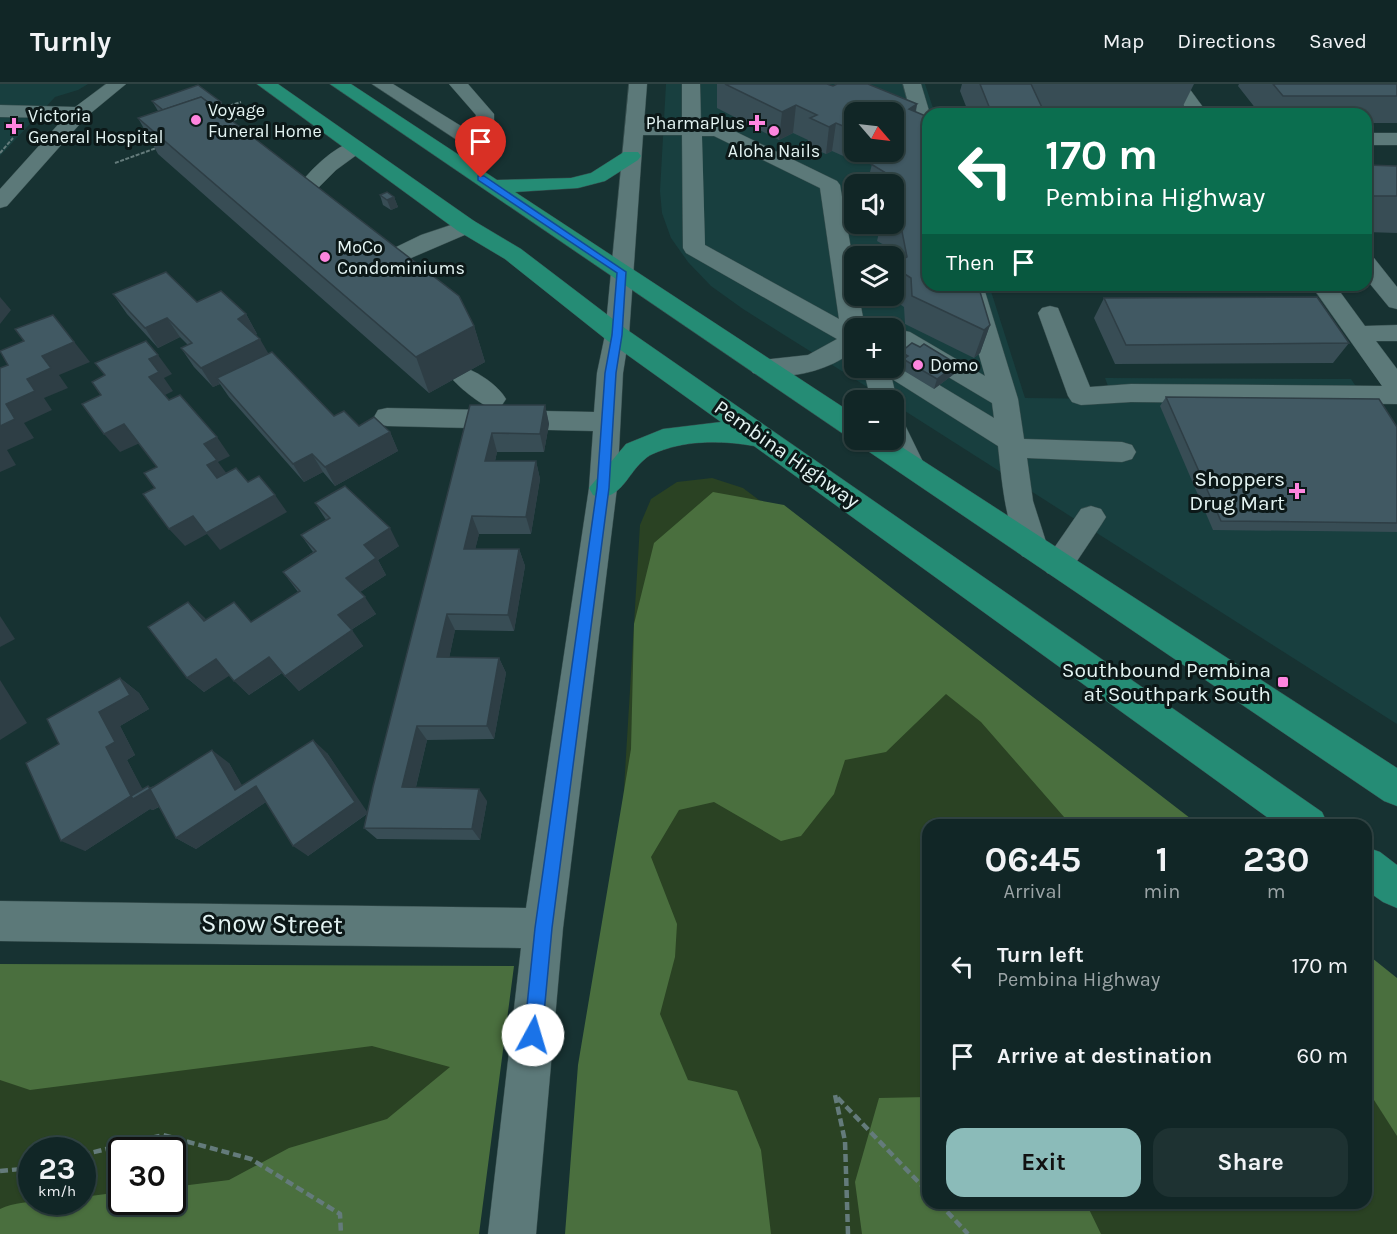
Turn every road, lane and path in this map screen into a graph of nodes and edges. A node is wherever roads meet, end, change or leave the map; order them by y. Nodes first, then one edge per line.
1 (117, 84) edge
2 (266, 84) edge
3 (339, 84) edge
4 (381, 84) edge
5 (458, 84) edge
6 (639, 84) edge
7 (691, 84) edge
8 (912, 84) edge
9 (1177, 84) edge
10 (241, 102) dead end
11 (1195, 108) edge
12 (0, 111) edge
13 (216, 111) edge
14 (256, 112) dead end
15 (79, 113) junction
16 (922, 119) edge
17 (223, 124) edge
18 (634, 129) junction
19 (692, 130) junction
20 (467, 138) dead end
21 (1372, 139) edge
22 (1397, 139) edge
23 (169, 144) edge
24 (355, 147) junction
25 (631, 156) junction
26 (115, 163) dead end
27 (469, 170) junction
28 (8, 185) edge
29 (494, 186) junction
30 (307, 188) edge
31 (0, 202) edge
32 (466, 226) junction
33 (396, 256) edge
34 (1372, 270) edge
35 (622, 272) junction
36 (973, 291) edge
37 (1327, 291) edge
38 (1397, 302) edge
39 (1050, 313) dead end
40 (851, 318) edge
41 (844, 332) edge
42 (1397, 333) edge
43 (1358, 334) junction
44 (617, 335) junction
45 (904, 340) edge
46 (844, 347) edge
47 (762, 367) junction
48 (462, 375) dead end
49 (904, 376) edge
50 (1397, 388) edge
51 (1397, 395) edge
52 (493, 399) dead end
53 (1005, 399) junction
54 (387, 417) dead end
55 (844, 421) edge
56 (608, 422) junction
57 (764, 438) junction
58 (1012, 444) junction
59 (888, 450) edge
60 (903, 450) edge
61 (1122, 452) dead end
62 (910, 464) junction
63 (603, 488) junction
64 (1091, 517) dead end
65 (1046, 556) junction
66 (1397, 789) edge
67 (1301, 819) edge
68 (1372, 870) edge
69 (1397, 888) edge
70 (0, 921) edge
71 (543, 928) junction
72 (96, 1152) edge
73 (0, 1171) edge
74 (18, 1171) edge
75 (922, 1186) edge
76 (945, 1209) edge
77 (342, 1234) edge
78 (512, 1234) edge
79 (848, 1234) edge
80 (968, 1234) edge

1 - 15 street
2 - 24 main road, Pembina Highway
3 - 27 main road
4 - 20 street
5 - 27 street
6 - 18 street
7 - 19 street
8 - 16 street
9 - 11 street
10 - 13 path
12 - 15 street
14 - 17 path
15 - 28 street
18 - 19 street
18 - 25 street
19 - 40 street
19 - 41 street
21 - 22 street
23 - 26 path
24 - 30 street
24 - 32 main road, Pembina Highway
25 - 29 main road
25 - 35 street
27 - 29 main road
28 - 31 street
29 - 35 main road
32 - 33 street
32 - 44 main road, Pembina Highway
34 - 38 street
35 - 44 street
35 - 47 main road
36 - 53 street
37 - 43 street
39 - 51 street
42 - 43 street
43 - 50 street
44 - 56 street
44 - 57 main road, Pembina Highway
45 - 53 street
46 - 47 street
47 - 55 main road
48 - 52 street
49 - 58 street
53 - 58 street
54 - 56 street
56 - 63 street
57 - 63 main road
57 - 67 main road, Pembina Highway
58 - 61 street
58 - 65 street
59 - 62 main road
60 - 62 street
62 - 65 main road
63 - 71 street
64 - 65 street
65 - 66 main road
68 - 69 main road
70 - 71 street, Snow Street
71 - 78 street
72 - 77 path
73 - 74 path
75 - 79 path
76 - 80 path

